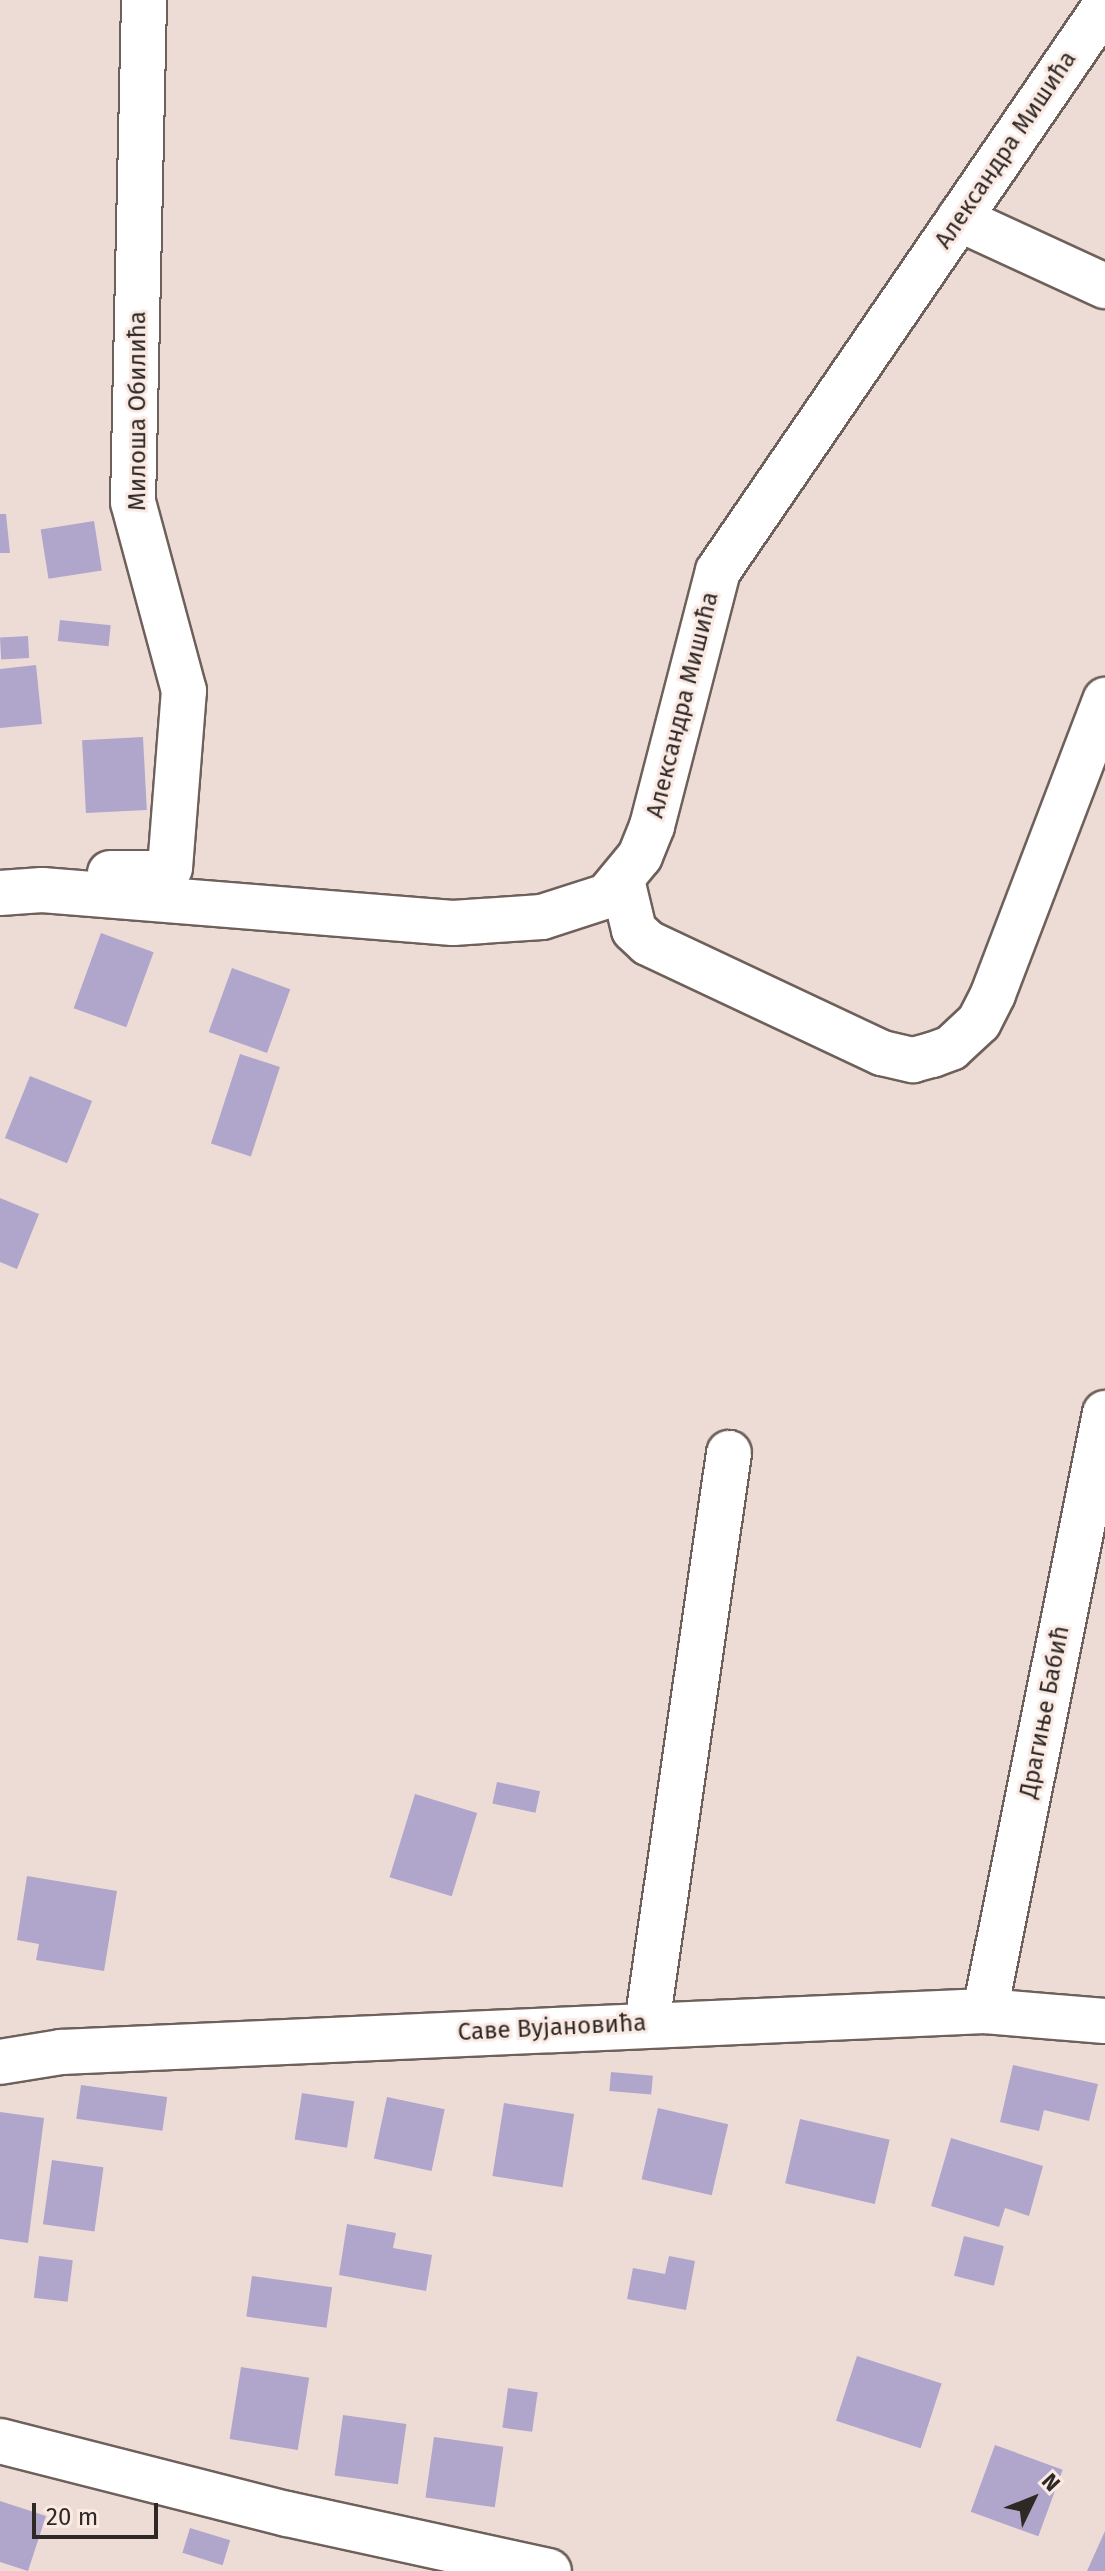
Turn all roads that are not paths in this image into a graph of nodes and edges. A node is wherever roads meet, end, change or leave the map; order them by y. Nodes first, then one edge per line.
1 (144, 0) edge
2 (1105, 6) edge
3 (959, 219) junction
4 (1105, 286) edge
5 (1105, 700) edge
6 (622, 880) junction
7 (21, 891) edge
8 (1105, 1413) edge
9 (729, 1453) dead end
10 (985, 2011) junction
11 (1105, 2021) edge
12 (647, 2024) junction
13 (0, 2062) edge
14 (0, 2441) edge
15 (549, 2571) edge

1 - 7 street, Милоша Обилића
2 - 3 street, Александра Мишића
3 - 4 street
3 - 6 street, Александра Мишића
5 - 6 street
6 - 7 street, Александра Мишића
8 - 10 street, Драгиње Бабић
9 - 12 street
10 - 11 street, Саве Вујановића
10 - 12 street, Саве Вујановића
12 - 13 street, Саве Вујановића
14 - 15 street

